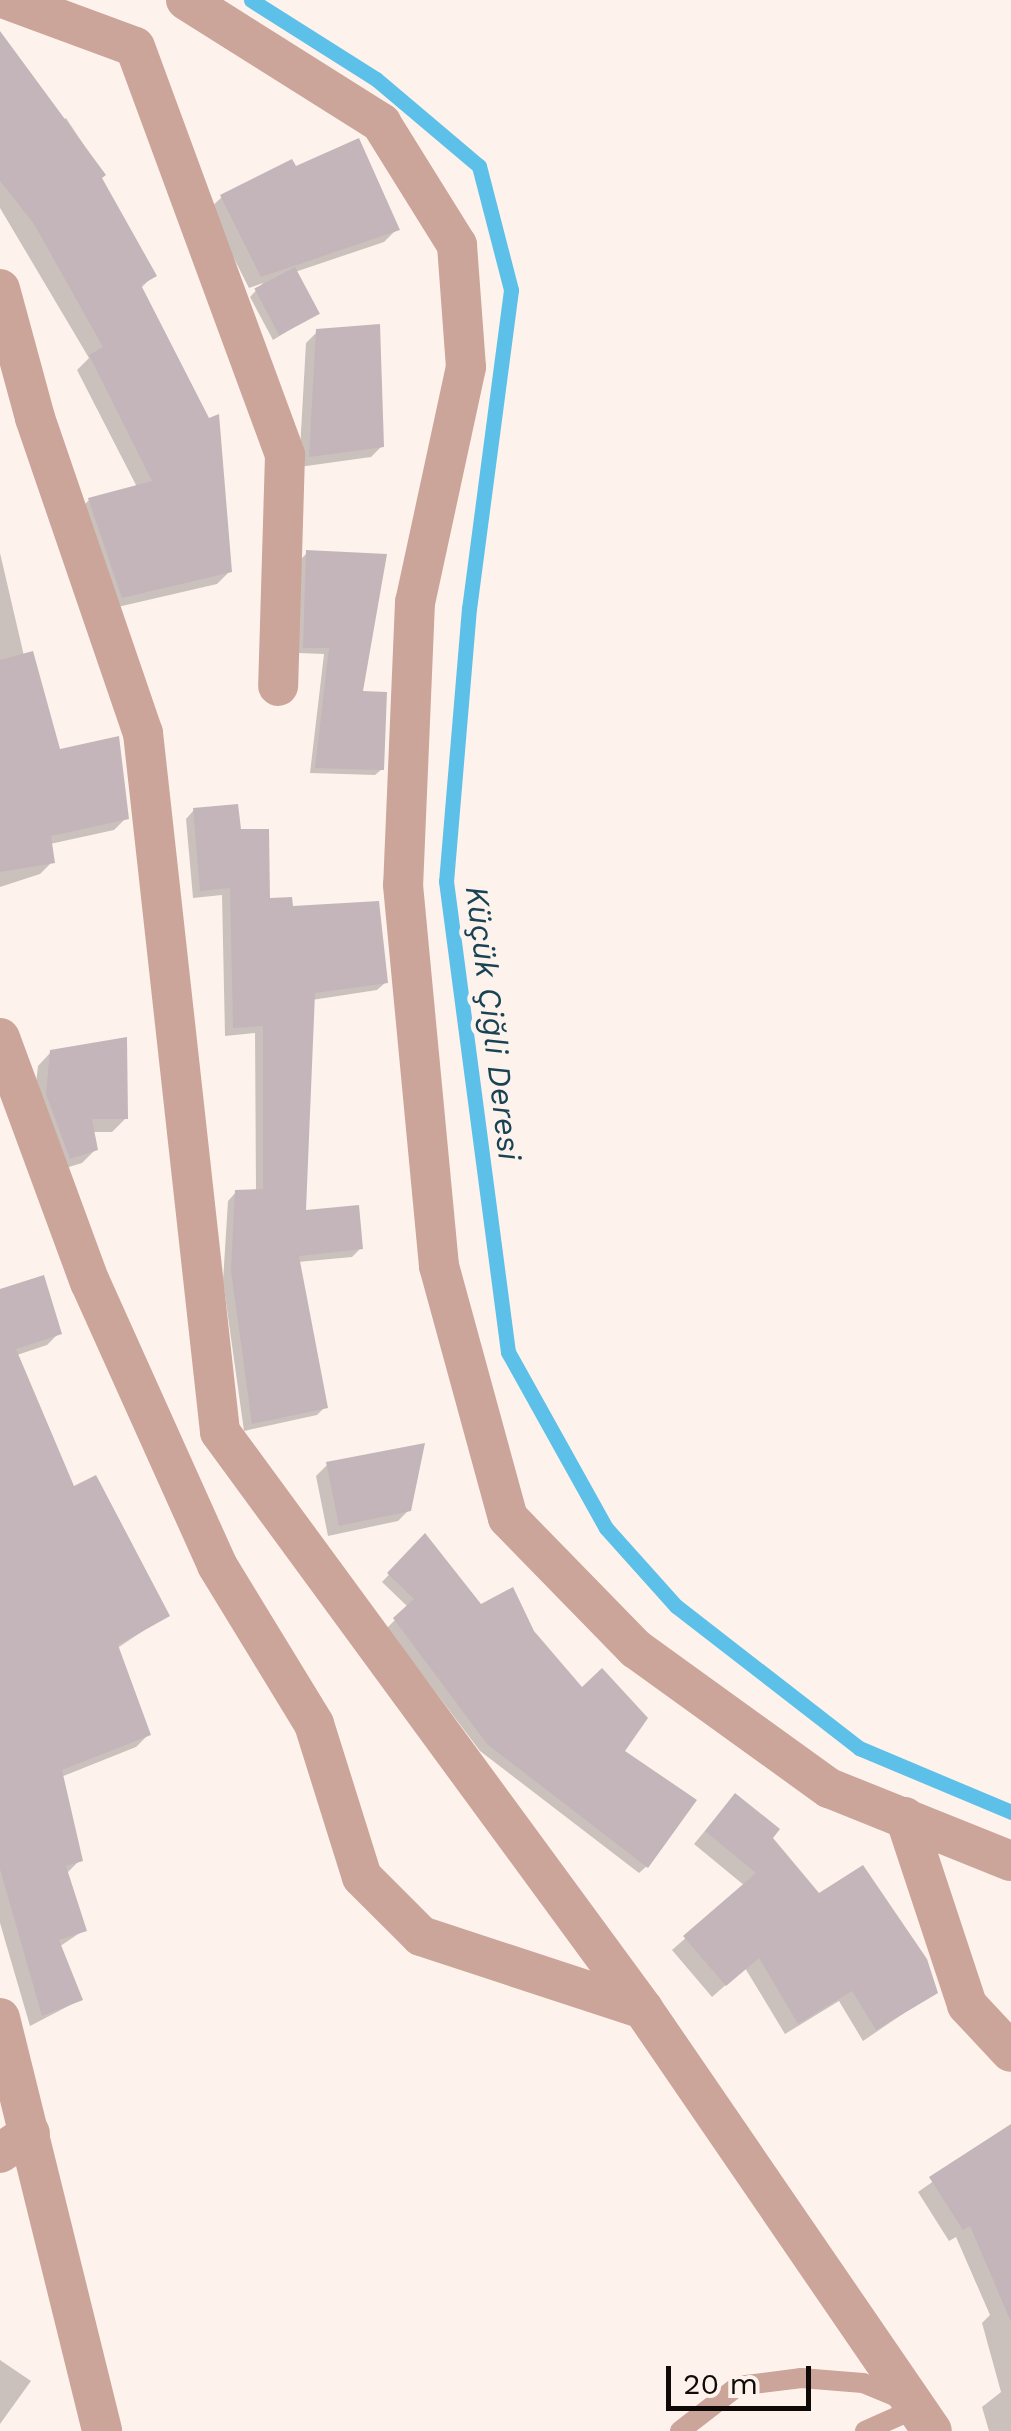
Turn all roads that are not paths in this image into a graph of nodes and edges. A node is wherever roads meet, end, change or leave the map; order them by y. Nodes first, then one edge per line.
1 (8, 0) edge
2 (186, 0) edge
3 (0, 289) edge
4 (278, 686) dead end
5 (0, 1038) edge
6 (905, 1818) junction
7 (1011, 1861) edge
8 (643, 2009) junction
9 (0, 2018) edge
10 (1011, 2052) edge
11 (15, 2143) edge
12 (921, 2423) edge
13 (99, 2428) edge
14 (680, 2431) edge
15 (864, 2431) edge

1 - 4 street
2 - 6 street
3 - 8 street
5 - 8 street
6 - 7 street
6 - 10 street
8 - 12 street
9 - 11 street
11 - 13 street
12 - 14 lane
12 - 15 lane

